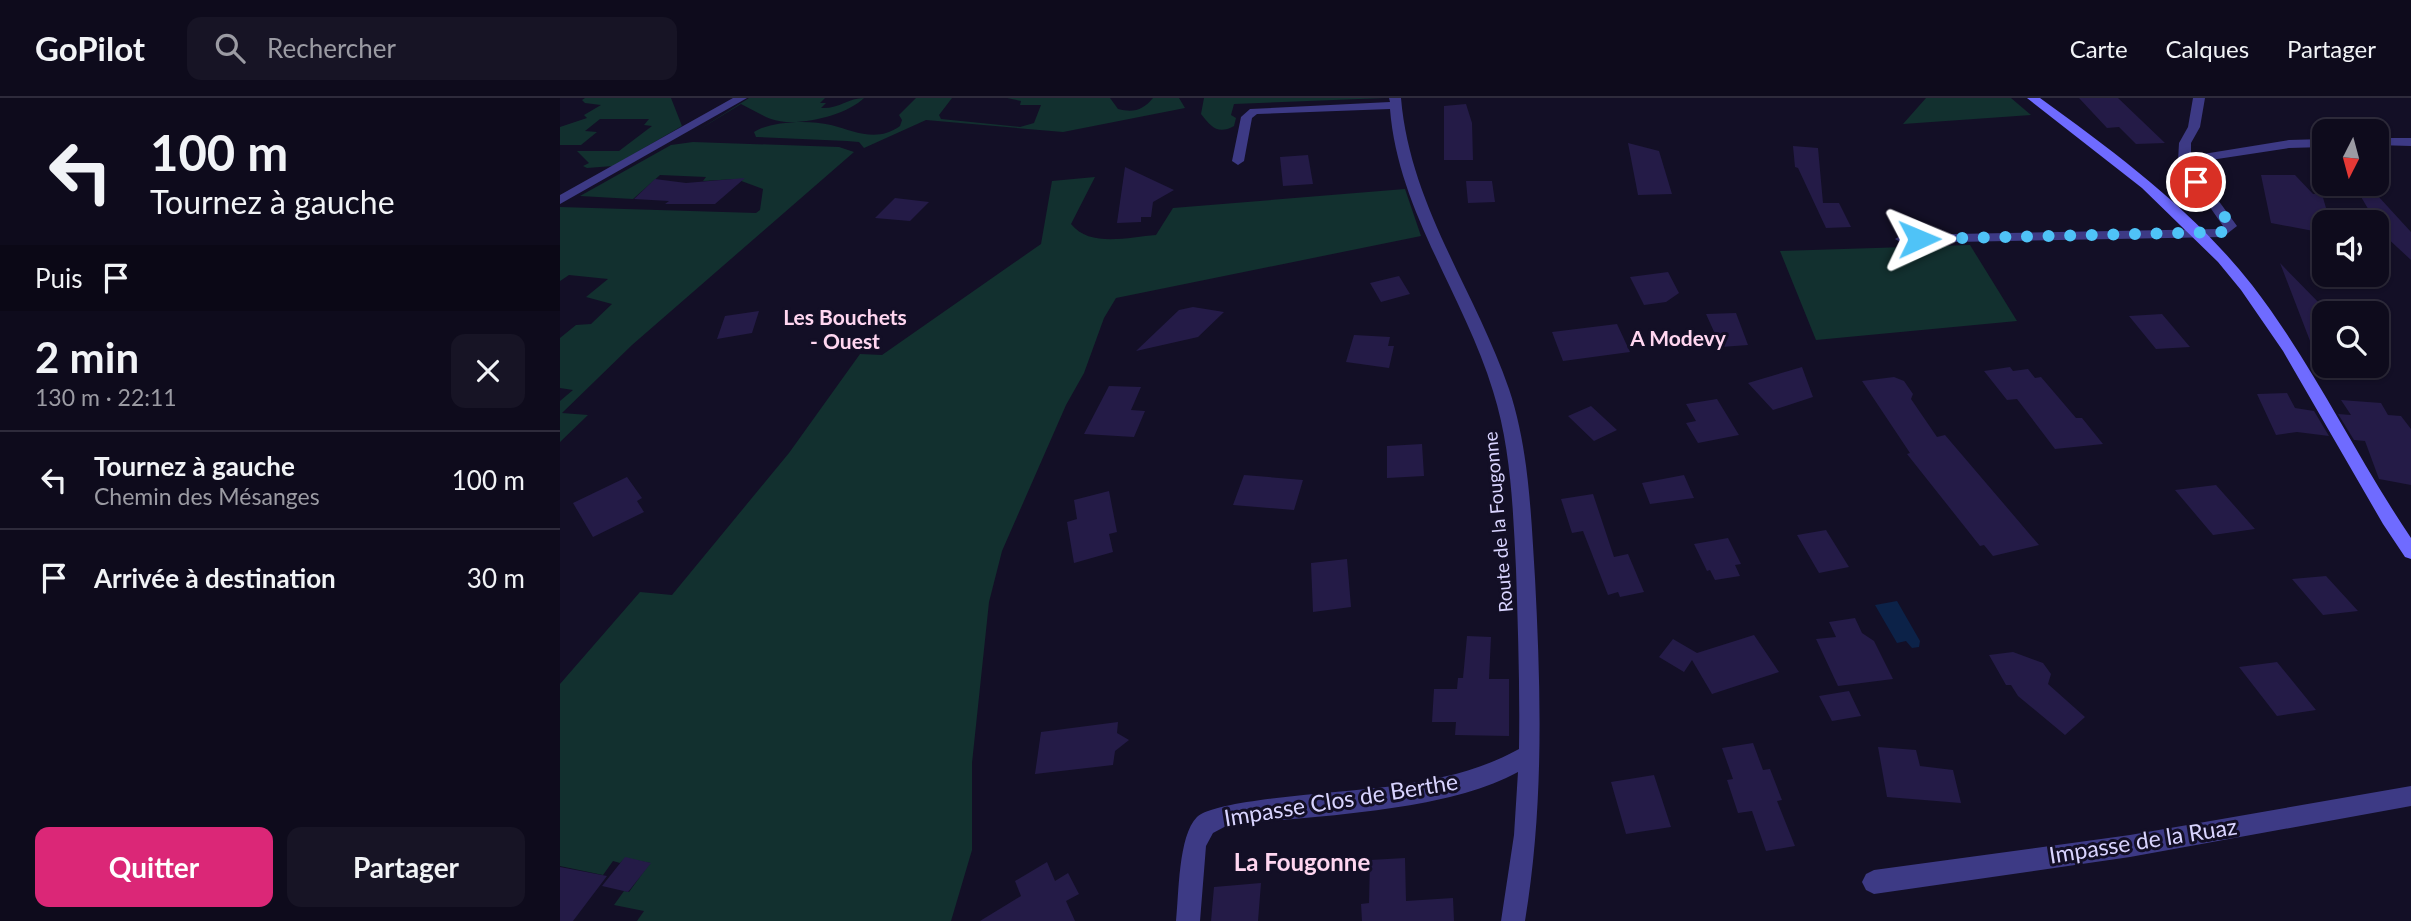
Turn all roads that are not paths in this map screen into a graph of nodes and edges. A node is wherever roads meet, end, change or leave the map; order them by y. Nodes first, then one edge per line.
1 (741, 98) edge
2 (2033, 98) edge
3 (2199, 98) edge
4 (1395, 102) edge
5 (2389, 141) edge
6 (2411, 142) edge
7 (2312, 143) edge
8 (1237, 161) dead end
9 (2184, 161) junction
10 (560, 200) edge
11 (2202, 237) junction
12 (1902, 239) dead end
13 (1993, 249) dead end
14 (2411, 552) edge
15 (1530, 754) junction
16 (2411, 796) edge
17 (1874, 883) dead end
18 (1188, 921) edge
19 (1513, 921) edge

1 - 10 street
2 - 11 street
3 - 9 street
4 - 8 street
4 - 15 street, Route de la Fougonne
5 - 6 street
7 - 9 street
9 - 11 street
11 - 12 street
11 - 13 street
11 - 14 street
15 - 18 street, Impasse Clos de Berthe
15 - 19 street, Route de la Fougonne
16 - 17 street, Impasse de la Ruaz

